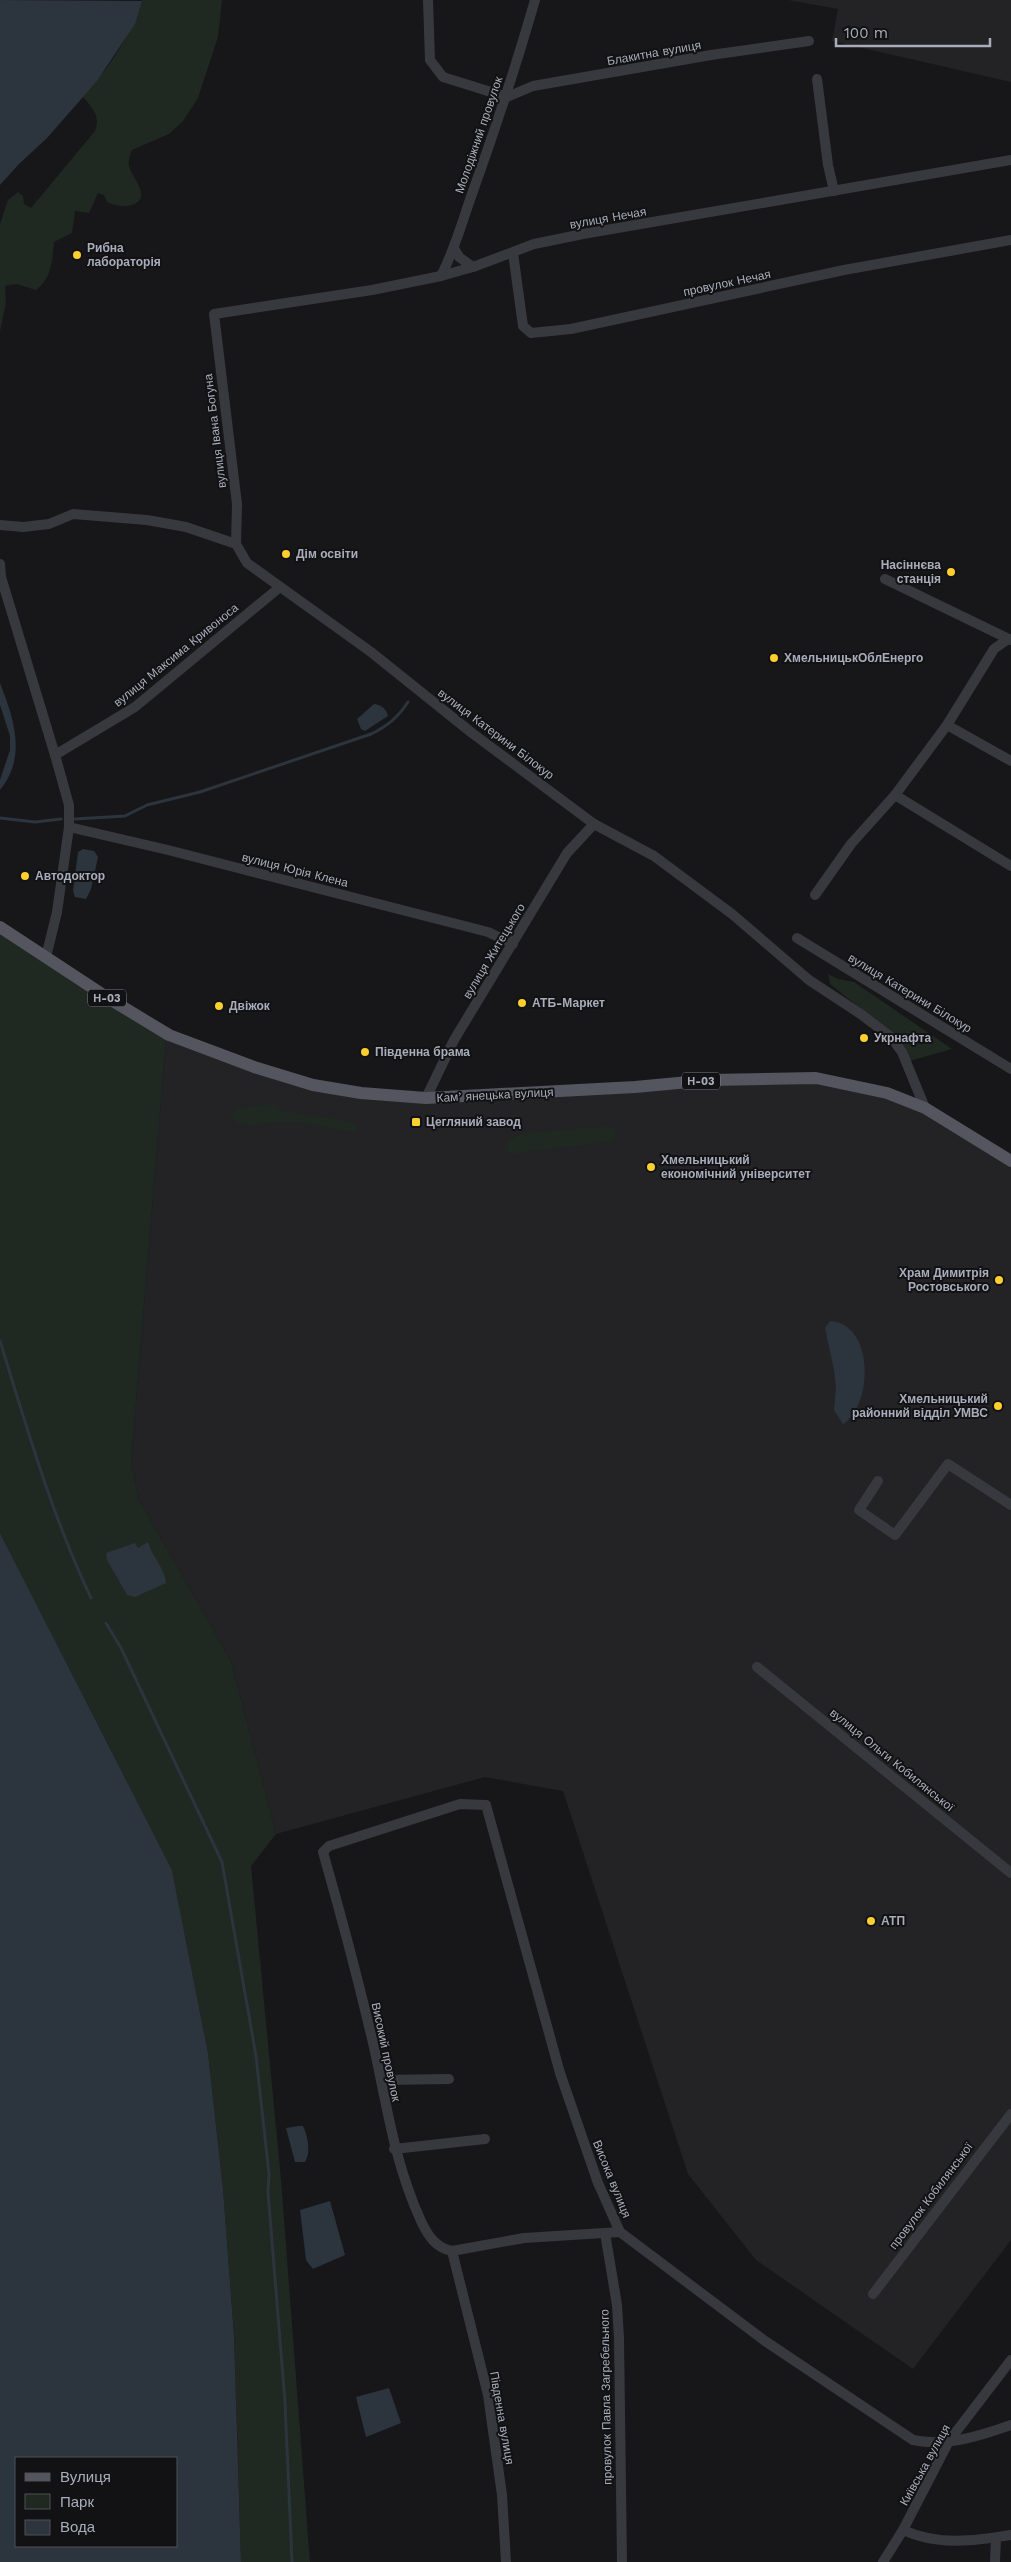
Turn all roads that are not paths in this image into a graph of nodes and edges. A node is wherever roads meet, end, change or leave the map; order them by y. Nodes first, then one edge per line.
1 (428, 0) edge
2 (535, 0) edge
3 (809, 41) dead end
4 (817, 79) dead end
5 (507, 97) junction
6 (1011, 160) edge
7 (834, 191) junction
8 (1011, 240) edge
9 (455, 250) junction
10 (513, 253) junction
11 (473, 267) junction
12 (441, 276) junction
13 (214, 314) joint
14 (0, 525) edge
15 (236, 544) junction
16 (0, 564) edge
17 (885, 579) dead end
18 (280, 586) junction
19 (1009, 639) edge
20 (947, 725) junction
21 (55, 755) junction
22 (1011, 761) edge
23 (895, 796) junction
24 (594, 824) junction
25 (69, 827) junction
26 (1011, 866) edge
27 (815, 895) dead end
28 (0, 926) edge
29 (796, 938) dead end
30 (513, 944) junction
31 (46, 957) junction
32 (1011, 1069) edge
33 (426, 1098) junction
34 (925, 1108) junction
35 (1011, 1161) edge
36 (878, 1481) dead end
37 (1011, 1505) edge
38 (757, 1667) dead end
39 (488, 1813) joint
40 (1011, 1873) edge
41 (449, 2079) dead end
42 (381, 2080) junction
43 (1011, 2114) edge
44 (485, 2139) dead end
45 (394, 2149) junction
46 (620, 2232) junction
47 (605, 2233) junction
48 (452, 2251) junction
49 (873, 2294) dead end
50 (1011, 2360) edge
51 (1011, 2425) edge
52 (950, 2441) junction
53 (904, 2530) junction
54 (1011, 2535) edge
55 (996, 2538) junction
56 (506, 2562) edge
57 (622, 2562) edge
58 (883, 2562) edge
59 (995, 2562) edge

1 - 5 street
2 - 5 street, Молодіжний провулок
3 - 5 street, Блакитна вулиця
4 - 7 street
5 - 9 street, Молодіжний провулок
6 - 7 street, вулиця Нечая
7 - 10 street, вулиця Нечая
8 - 10 street, провулок Нечая
9 - 11 street
9 - 12 street, Молодіжний провулок
10 - 11 street, вулиця Нечая
11 - 12 street, вулиця Нечая
12 - 13 street, вулиця Нечая
13 - 15 street, вулиця Івана Богуна
14 - 15 street
15 - 18 street, вулиця Катерини Білокур
16 - 21 street
17 - 19 street
18 - 21 street, вулиця Максима Кривоноса
18 - 24 street, вулиця Катерини Білокур
19 - 20 street
20 - 22 street
20 - 23 street
21 - 25 street
23 - 26 street
23 - 27 street
24 - 30 street, вулиця Житецького
24 - 34 street, вулиця Катерини Білокур
25 - 30 street, вулиця Юрія Клена
25 - 31 street
28 - 31 main road, Камʼянецька вулиця / Н-03
29 - 32 street, вулиця Катерини Білокур
30 - 33 street, вулиця Житецького
31 - 33 main road, Камʼянецька вулиця / Н-03
33 - 34 main road, Камʼянецька вулиця / Н-03
34 - 35 main road, Камʼянецька вулиця / Н-03
36 - 37 street
38 - 40 street, вулиця Ольги Кобилянської
39 - 42 street, Високий провулок
39 - 46 street, Висока вулиця
41 - 42 street
42 - 45 street, Високий провулок
43 - 49 street, провулок Кобилянської
44 - 45 street
45 - 48 street, Високий провулок
46 - 47 street
46 - 52 street, Висока вулиця
47 - 48 street
47 - 57 street, провулок Павла Загребельного
48 - 56 street, Південна вулиця
50 - 52 street, Київська вулиця
51 - 52 street, Висока вулиця
52 - 53 street, Київська вулиця
53 - 55 street
53 - 58 street, Київська вулиця
54 - 55 street
55 - 59 street

